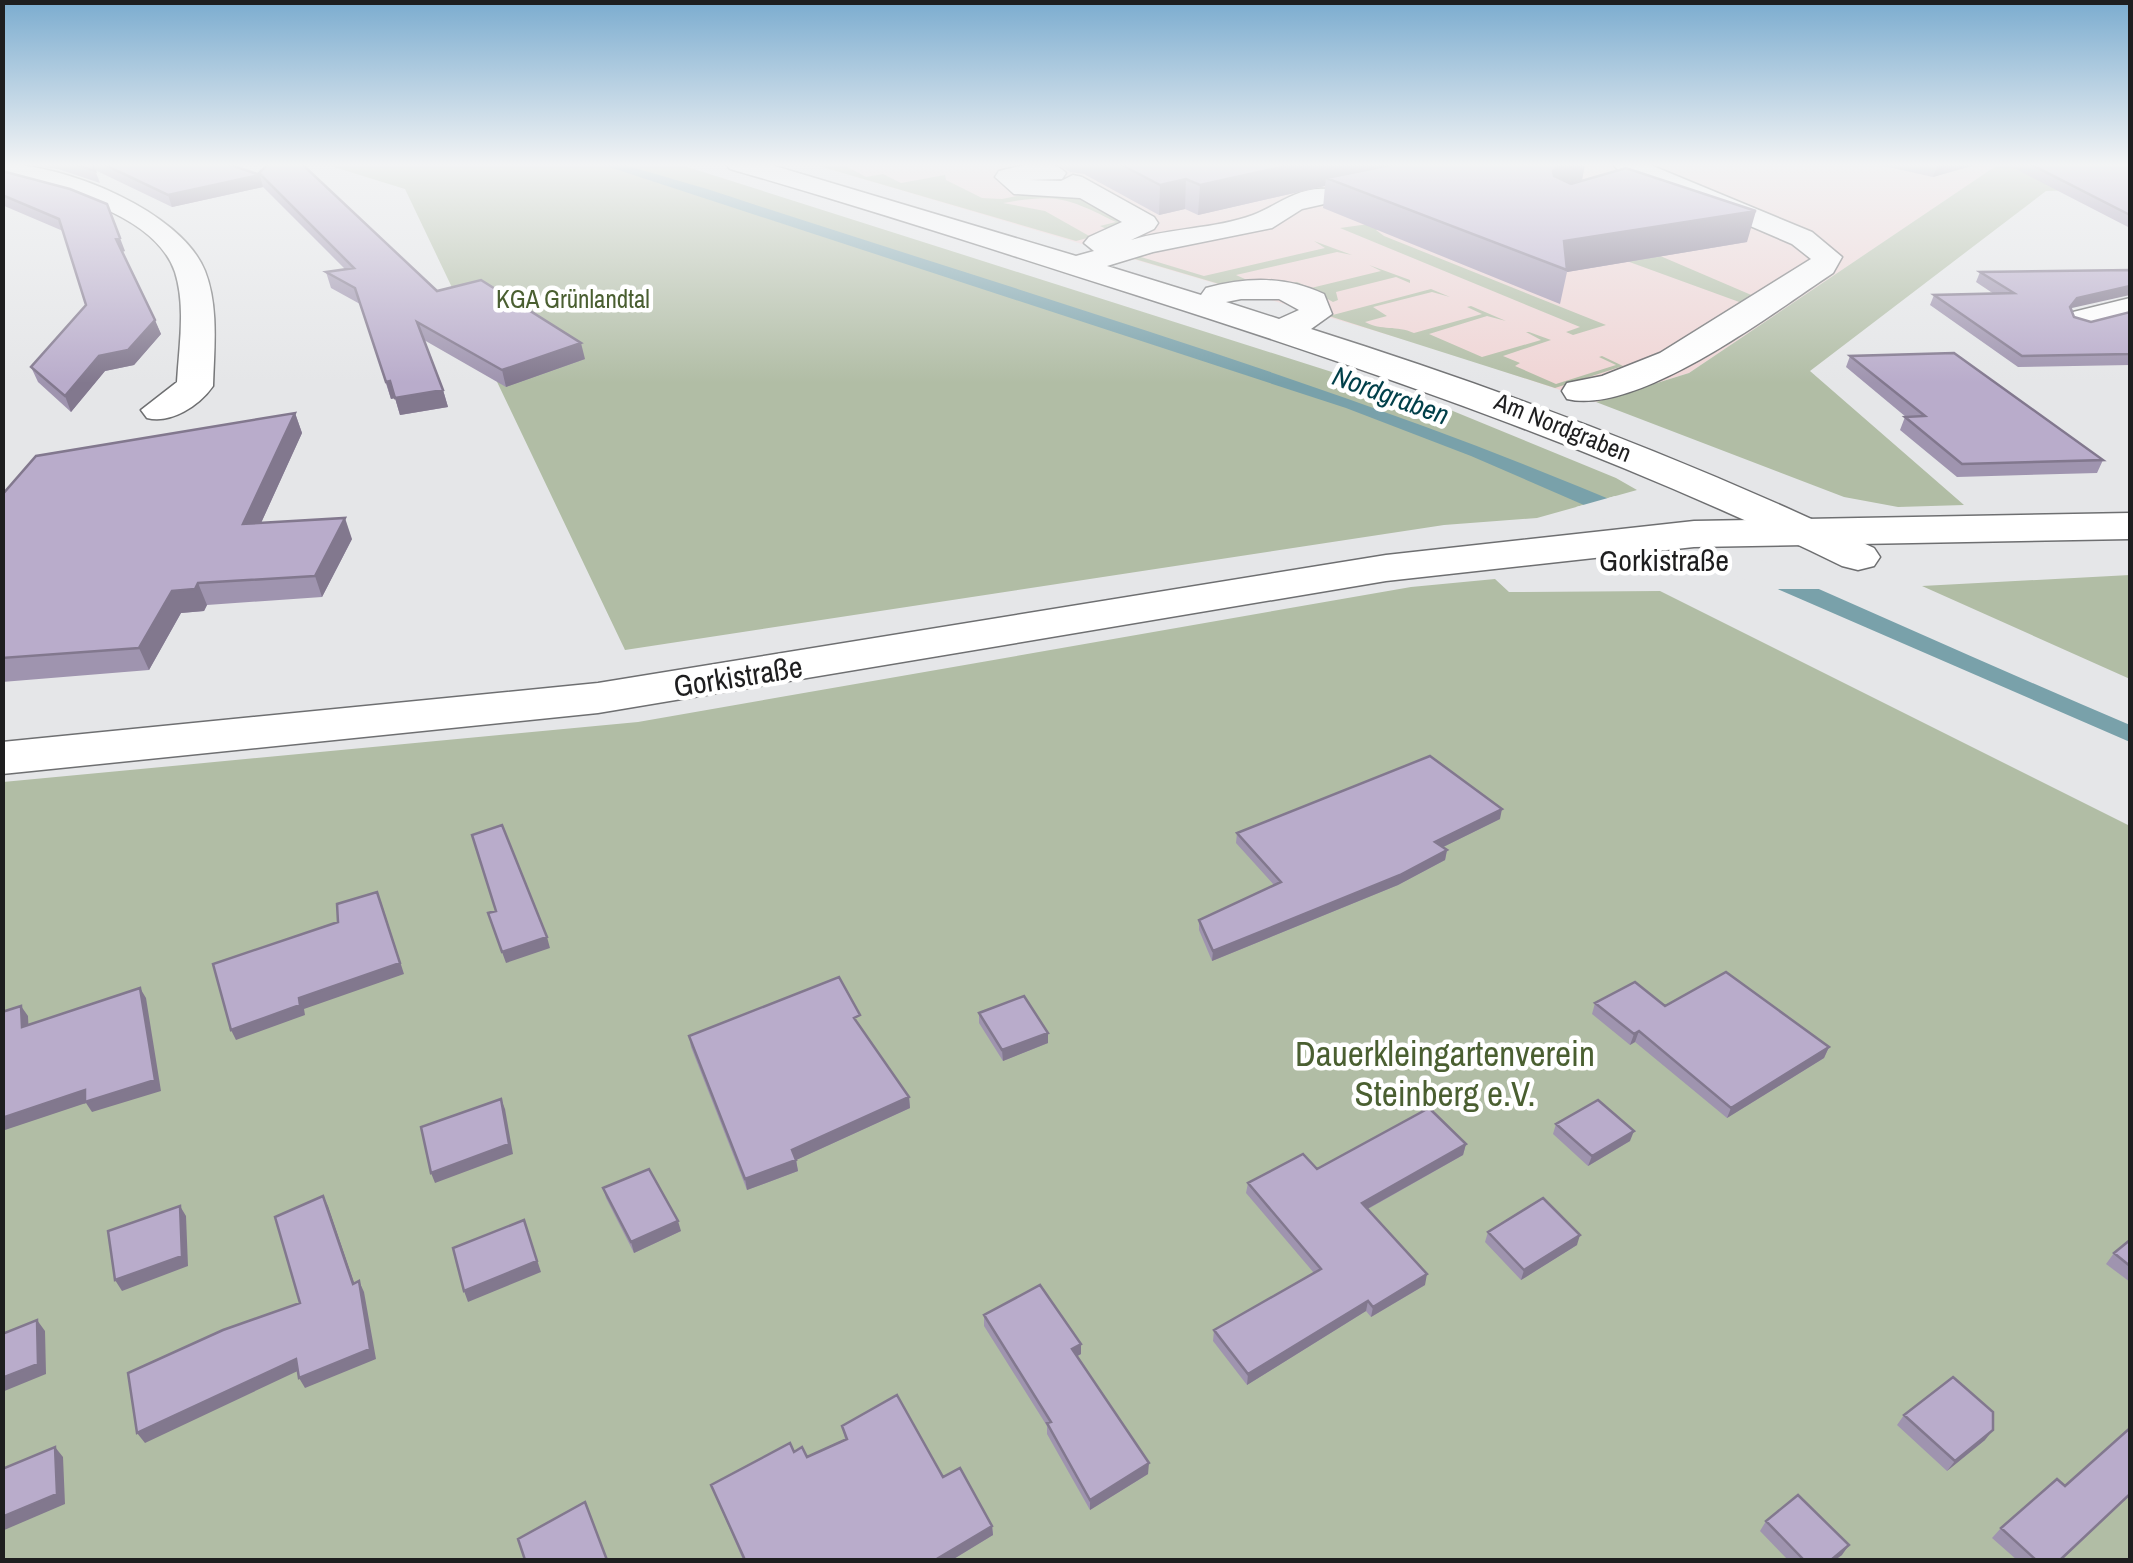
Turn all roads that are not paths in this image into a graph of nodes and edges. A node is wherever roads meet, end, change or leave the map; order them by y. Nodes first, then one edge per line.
1 (163, 237) edge
2 (979, 237) edge
3 (1119, 237) edge
4 (1193, 237) edge
5 (1799, 237) edge
6 (1061, 262) junction
7 (2130, 308) edge
8 (2085, 319) edge
9 (160, 410) dead end
10 (1530, 412) junction
11 (2130, 526) edge
12 (1801, 545) junction
13 (2130, 546) edge
14 (1470, 559) junction
15 (2, 758) edge

1 - 9 street
2 - 6 street, Am Nordgraben
3 - 6 street
4 - 6 street
5 - 10 street
6 - 10 street, Am Nordgraben
7 - 8 street
10 - 12 street, Am Nordgraben
11 - 12 street, Gorkistraße
12 - 13 street, Gorkistraße
12 - 14 street, Gorkistraße
12 - 14 street, Gorkistraße
14 - 15 street, Gorkistraße

